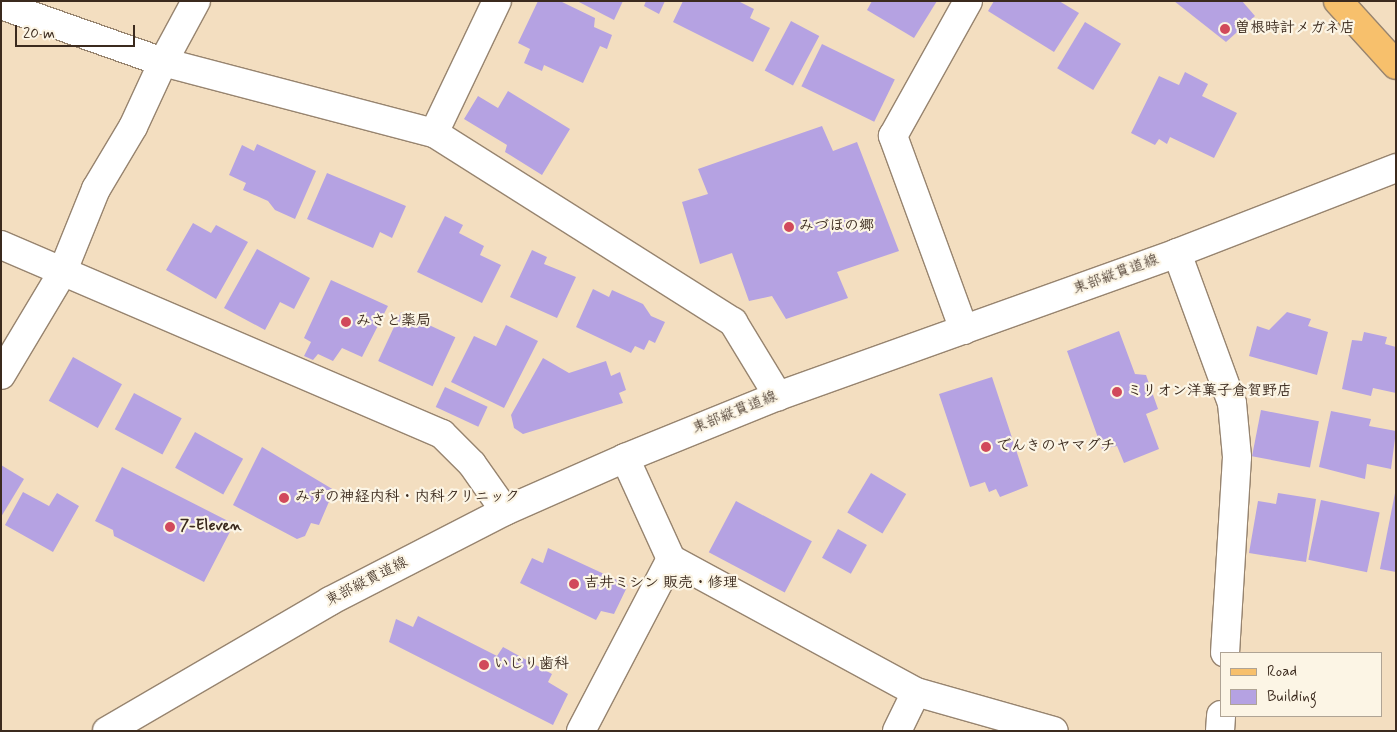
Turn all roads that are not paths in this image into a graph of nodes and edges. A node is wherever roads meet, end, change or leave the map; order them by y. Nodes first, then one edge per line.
1 (196, 1) edge
2 (497, 1) edge
3 (968, 1) edge
4 (1338, 1) edge
5 (1, 5) edge
6 (163, 62) junction
7 (1396, 65) edge
8 (434, 133) junction
9 (1396, 168) edge
10 (1, 245) edge
11 (1177, 253) junction
12 (62, 273) junction
13 (964, 330) junction
14 (1, 375) edge
15 (778, 396) junction
16 (625, 458) junction
17 (505, 511) junction
18 (671, 559) junction
19 (1225, 652) edge
20 (916, 692) junction
21 (1221, 717) edge
22 (107, 731) edge
23 (581, 731) edge
24 (896, 731) edge
25 (1054, 731) edge
26 (1220, 731) edge

1 - 6 street
2 - 8 street
3 - 13 street
4 - 7 main road
5 - 6 street
6 - 8 street
6 - 12 street
8 - 15 street
9 - 11 street, 東部縦貫道線
10 - 12 street
11 - 13 street, 東部縦貫道線
11 - 19 street
12 - 14 street
12 - 17 street
13 - 15 street, 東部縦貫道線
15 - 16 street, 東部縦貫道線
16 - 17 street, 東部縦貫道線
16 - 18 street
17 - 22 street, 東部縦貫道線
18 - 20 street
18 - 23 street
20 - 24 street
20 - 25 street
21 - 26 street

